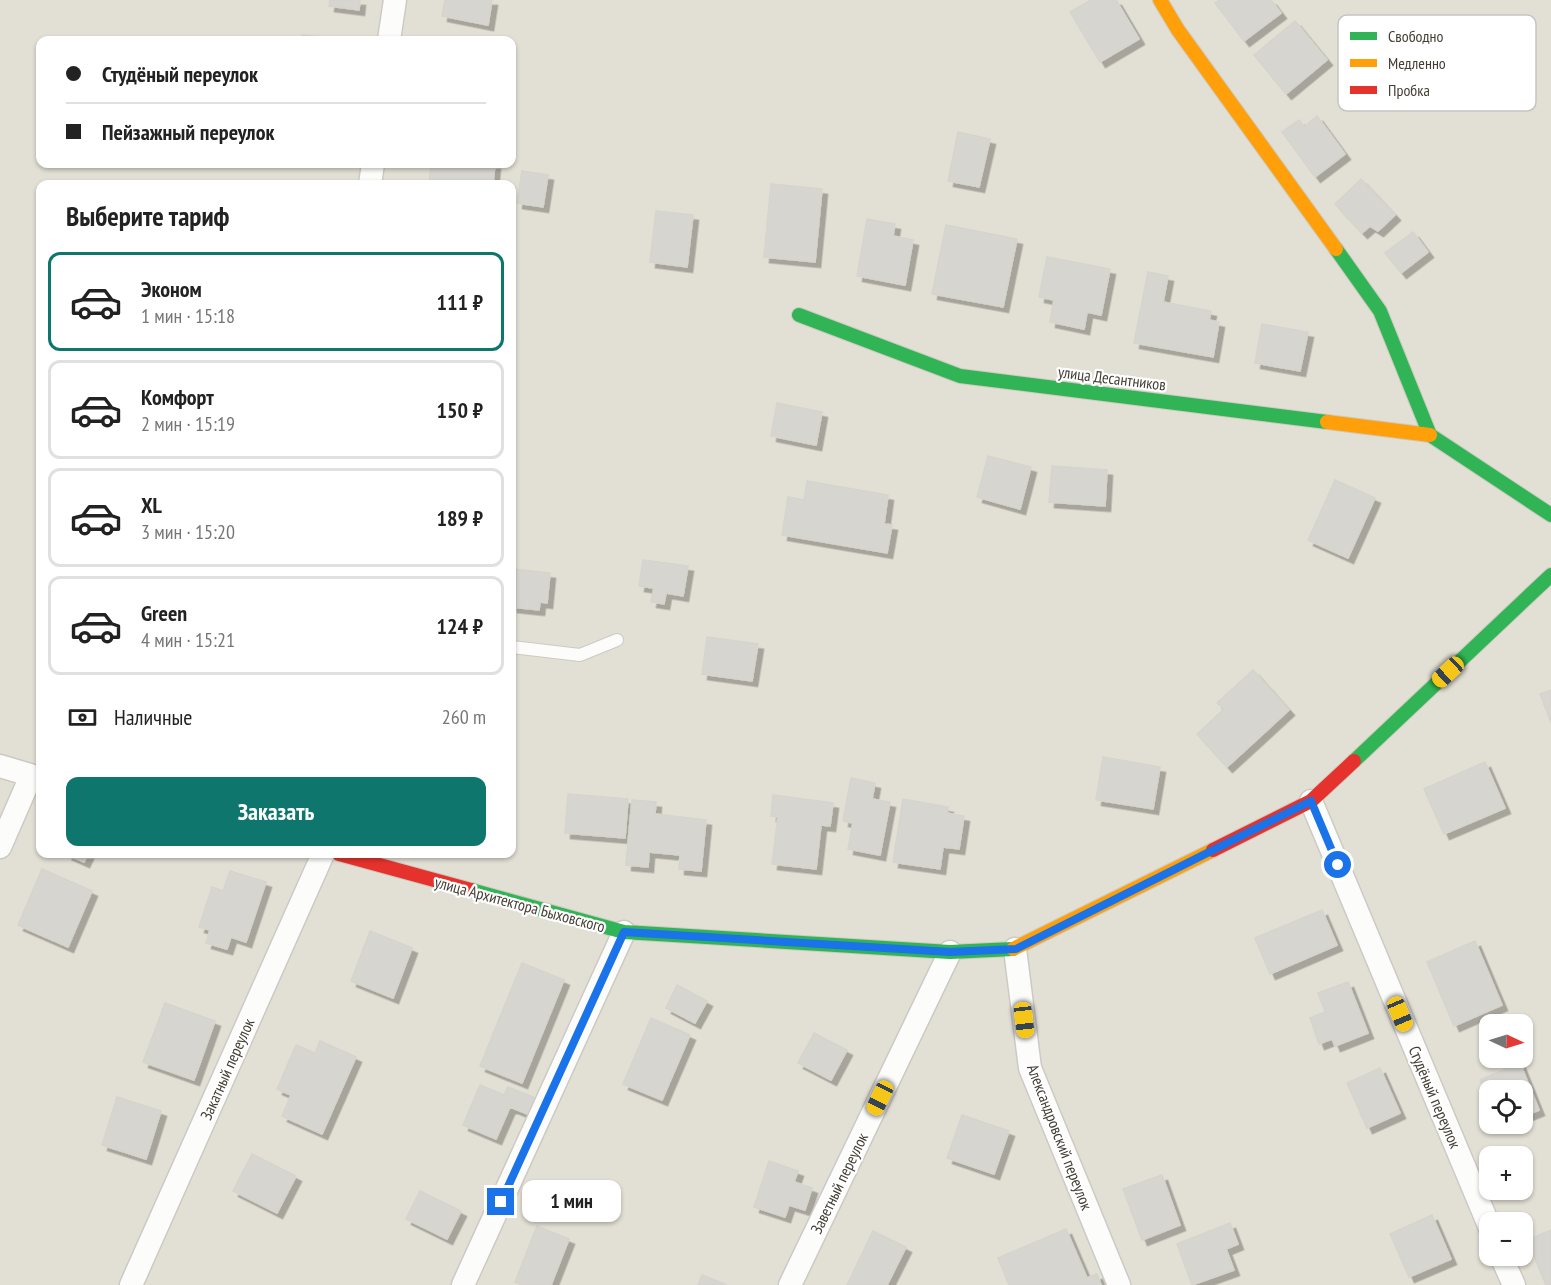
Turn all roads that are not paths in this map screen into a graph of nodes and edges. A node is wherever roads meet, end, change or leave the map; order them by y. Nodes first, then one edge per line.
1 (395, 0) edge
2 (1160, 0) edge
3 (390, 36) edge
4 (799, 315) dead end
5 (1430, 435) junction
6 (1551, 515) edge
7 (1551, 575) edge
8 (617, 640) dead end
9 (516, 647) edge
10 (0, 766) edge
11 (36, 777) edge
12 (1311, 801) junction
13 (0, 848) edge
14 (321, 858) edge
15 (354, 858) edge
16 (624, 932) junction
17 (1016, 949) junction
18 (950, 952) junction
19 (1483, 1212) edge
20 (1505, 1266) edge
21 (131, 1285) edge
22 (463, 1285) edge
23 (790, 1285) edge
24 (1119, 1285) edge
25 (1514, 1285) edge

1 - 3 street
2 - 5 street
4 - 5 street, улица Десантников
5 - 6 street
7 - 12 street, улица Архитектора Быховского
8 - 9 lane
10 - 11 street
11 - 13 street
12 - 17 street, улица Архитектора Быховского
12 - 19 street, Студёный переулок
14 - 21 street, Закатный переулок
15 - 16 street, улица Архитектора Быховского
16 - 18 street, улица Архитектора Быховского
16 - 22 street
17 - 18 street, улица Архитектора Быховского
17 - 24 street, Александровский переулок
18 - 23 street, Заветный переулок
20 - 25 street

